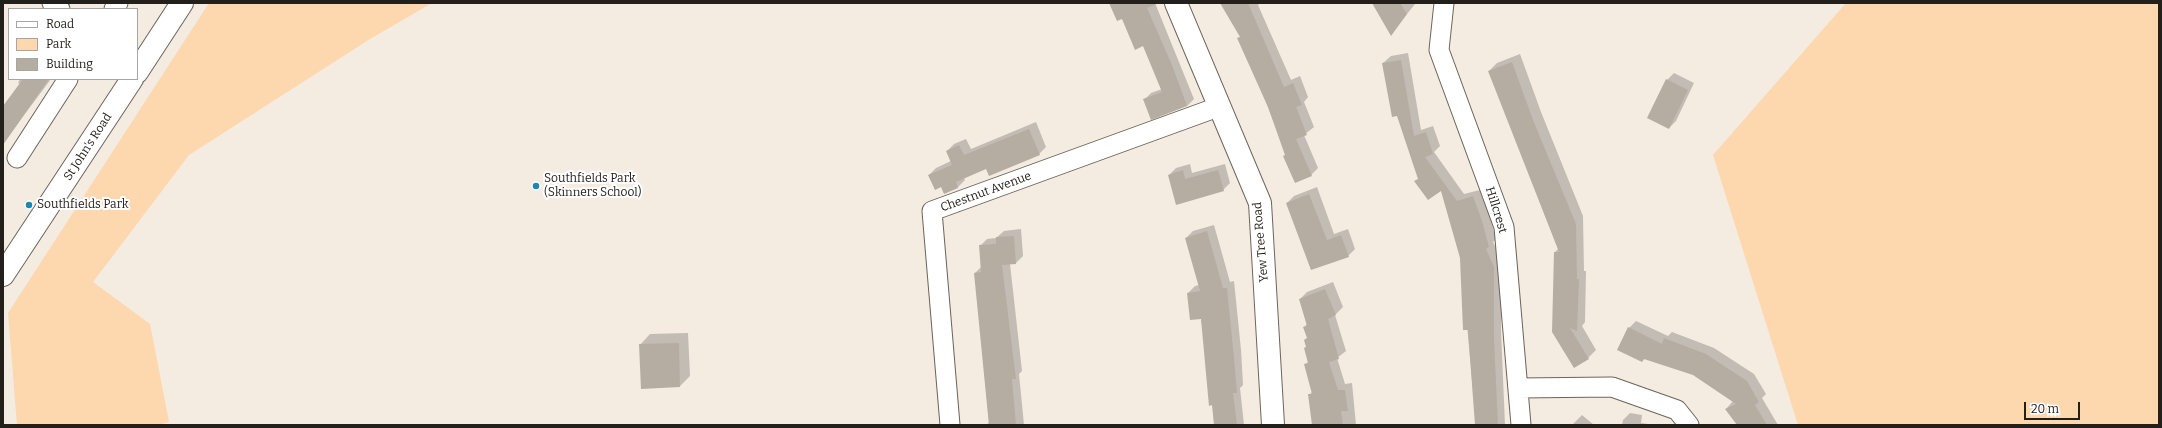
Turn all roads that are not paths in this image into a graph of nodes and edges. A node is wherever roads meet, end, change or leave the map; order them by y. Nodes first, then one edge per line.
1 (182, 3) edge
2 (1176, 3) edge
3 (1444, 3) edge
4 (138, 70) edge
5 (67, 80) edge
6 (131, 80) edge
7 (1218, 107) junction
8 (17, 158) dead end
9 (3, 274) edge
10 (1518, 388) junction
11 (950, 425) edge
12 (1273, 425) edge
13 (1521, 425) edge
14 (1689, 425) edge

1 - 4 main road
2 - 7 main road, Yew Tree Road
3 - 10 street, Hillcrest
5 - 8 street
6 - 9 main road, St John's Road
7 - 11 street, Chestnut Avenue
7 - 12 main road, Yew Tree Road
10 - 13 street, Hillcrest
10 - 14 street

